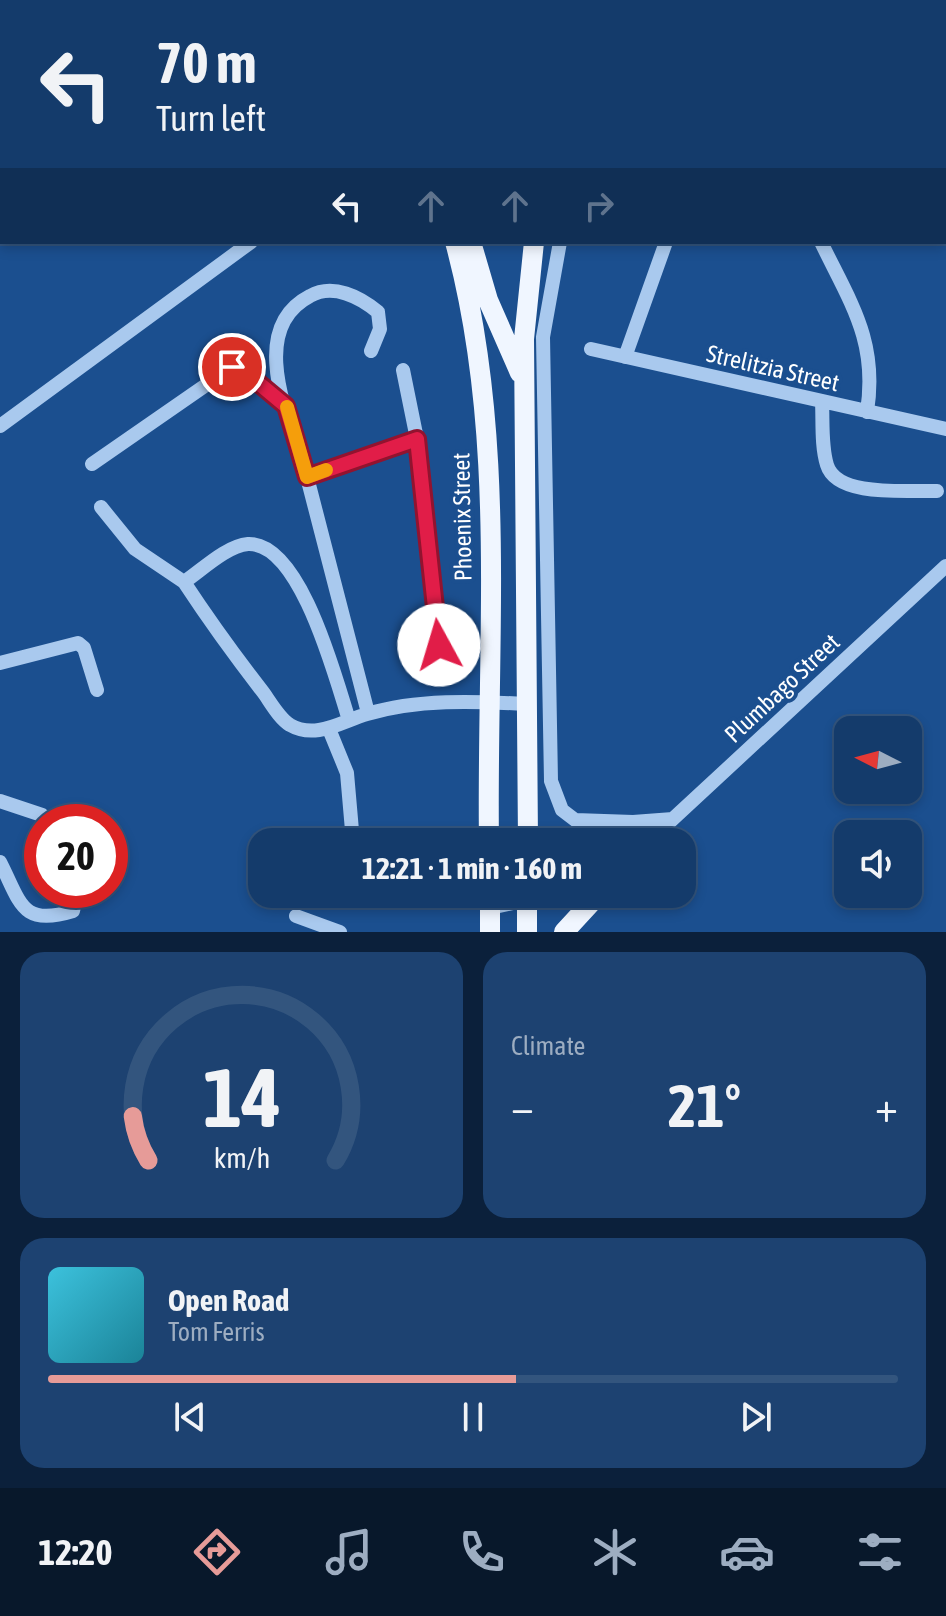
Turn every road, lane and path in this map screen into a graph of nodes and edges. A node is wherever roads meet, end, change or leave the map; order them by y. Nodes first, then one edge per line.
1 (248, 244) edge
2 (456, 244) edge
3 (472, 244) edge
4 (534, 244) edge
5 (560, 244) edge
6 (665, 244) edge
7 (822, 244) edge
8 (591, 349) dead end
9 (371, 351) dead end
10 (625, 357) junction
11 (403, 370) dead end
12 (524, 382) junction
13 (822, 402) junction
14 (286, 406) junction
15 (867, 412) junction
16 (0, 426) edge
17 (946, 429) edge
18 (417, 439) junction
19 (92, 464) dead end
20 (307, 477) junction
21 (937, 491) dead end
22 (101, 507) dead end
23 (946, 566) edge
24 (184, 582) junction
25 (439, 645) dead end
26 (0, 663) edge
27 (361, 687) junction
28 (97, 690) dead end
29 (341, 695) junction
30 (489, 702) junction
31 (526, 704) junction
32 (368, 713) junction
33 (349, 720) junction
34 (329, 729) junction
35 (0, 801) edge
36 (24, 809) edge
37 (673, 819) junction
38 (574, 820) junction
39 (352, 828) edge
40 (489, 828) edge
41 (528, 828) edge
42 (585, 828) edge
43 (663, 828) edge
44 (0, 862) edge
45 (74, 908) edge
46 (490, 908) edge
47 (527, 908) edge
48 (586, 908) edge
49 (296, 916) dead end
50 (340, 932) edge
51 (490, 932) edge
52 (527, 932) edge
53 (564, 932) edge

1 - 16 street
2 - 30 main road, Phoenix Street
3 - 12 main road
4 - 12 main road
5 - 38 street
6 - 10 street
7 - 15 street
8 - 10 street, Strelitzia Street
9 - 14 street
10 - 13 street, Strelitzia Street
11 - 18 street
12 - 31 main road
13 - 15 street, Strelitzia Street
13 - 21 street
14 - 19 street
14 - 20 street
15 - 17 street, Strelitzia Street
18 - 20 street
18 - 25 street
20 - 27 street
22 - 24 street
23 - 37 street, Plumbago Street
24 - 29 street
24 - 34 street
26 - 28 street
27 - 29 street
27 - 32 street
29 - 33 street
30 - 31 street
30 - 32 street
30 - 40 main road, Phoenix Street
31 - 41 main road
32 - 33 street
33 - 34 street
34 - 39 street
35 - 36 street
37 - 38 street
37 - 43 street, Plumbago Street
38 - 42 street
44 - 45 street
46 - 51 main road
47 - 52 main road
48 - 53 main road
49 - 50 street

